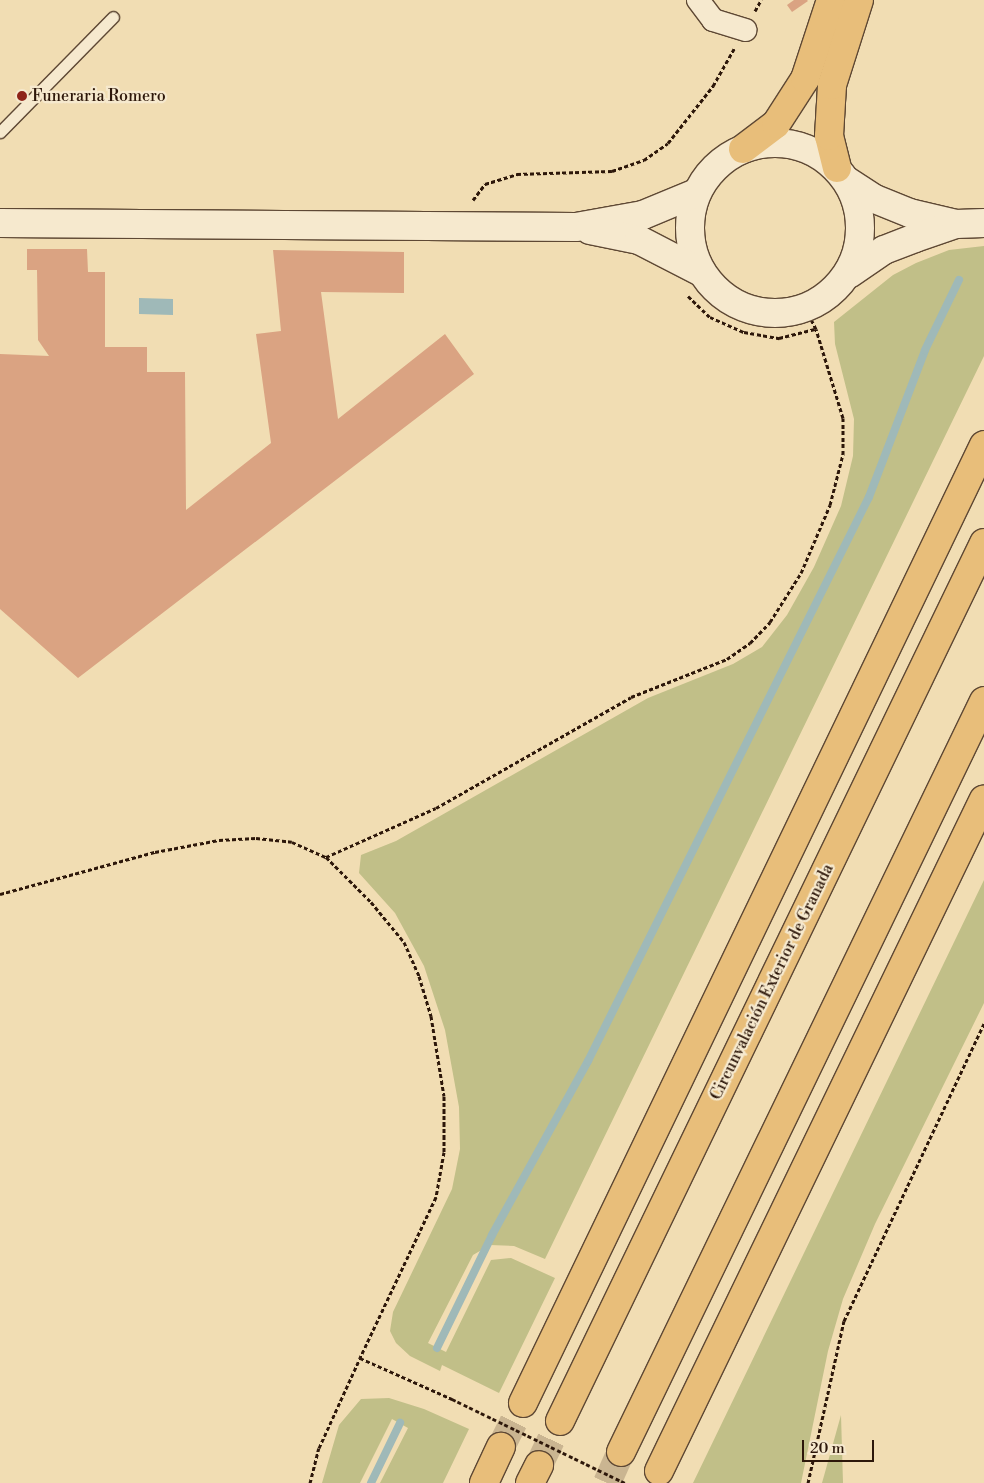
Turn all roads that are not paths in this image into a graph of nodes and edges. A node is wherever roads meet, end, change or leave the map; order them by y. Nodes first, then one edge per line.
1 (698, 0) edge
2 (831, 0) edge
3 (859, 0) edge
4 (112, 17) dead end
5 (745, 30) road end
6 (0, 132) edge
7 (743, 149) junction
8 (842, 175) junction
9 (696, 194) junction
10 (984, 222) edge
11 (0, 223) edge
12 (956, 224) junction
13 (576, 227) junction
14 (848, 274) junction
15 (693, 282) junction
16 (984, 445) edge
17 (984, 543) edge
18 (984, 701) edge
19 (984, 799) edge
20 (523, 1403) tunnel mouth
21 (560, 1422) tunnel mouth
22 (501, 1447) tunnel mouth
23 (621, 1452) tunnel mouth
24 (659, 1471) dead end
25 (484, 1483) edge

1 - 5 street
2 - 7 highway
3 - 8 highway
4 - 6 lane
7 - 8 street
7 - 9 street
8 - 12 street
8 - 14 street
9 - 13 street
9 - 15 street
10 - 12 street
11 - 13 street
12 - 14 street
13 - 15 street
14 - 15 street
16 - 20 highway
17 - 21 highway, Circunvalación Exterior de Granada
18 - 23 highway
19 - 24 highway
22 - 25 highway

